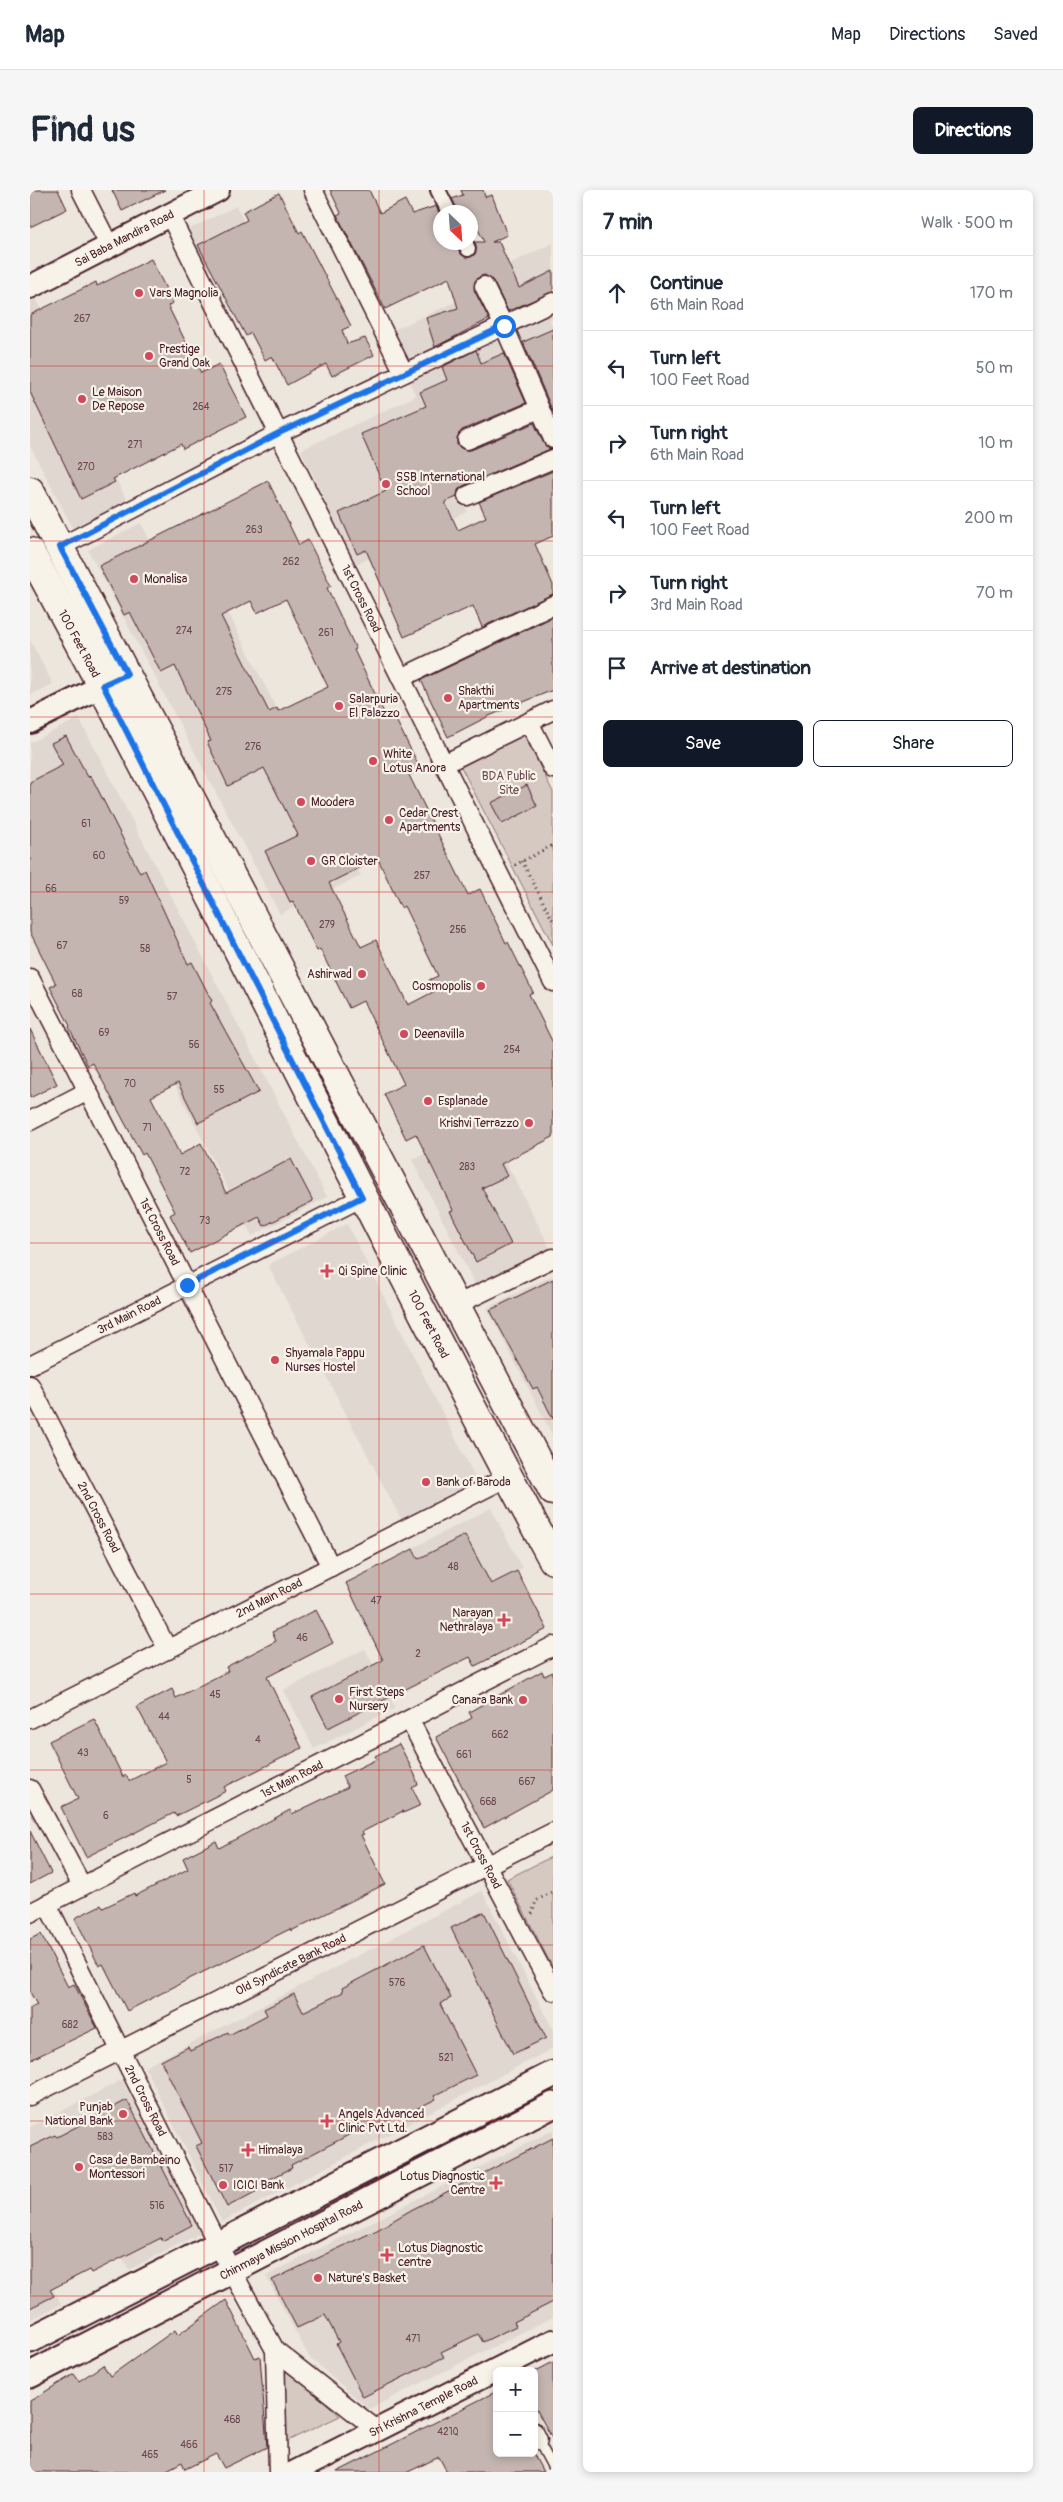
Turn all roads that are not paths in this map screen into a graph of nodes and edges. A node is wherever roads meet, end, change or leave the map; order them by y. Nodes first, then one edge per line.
1 (81, 190) edge
2 (218, 190) edge
3 (313, 190) edge
4 (438, 190) edge
5 (446, 205) edge
6 (169, 214) junction
7 (109, 245) junction
8 (484, 286) dead end
9 (30, 287) edge
10 (553, 302) edge
11 (504, 326) junction
12 (404, 373) junction
13 (539, 409) junction
14 (279, 433) junction
15 (553, 438) edge
16 (467, 440) dead end
17 (553, 459) edge
18 (30, 491) edge
19 (467, 496) dead end
20 (60, 547) junction
21 (30, 552) edge
22 (553, 605) edge
23 (127, 674) junction
24 (401, 678) junction
25 (103, 685) junction
26 (553, 710) edge
27 (30, 722) edge
28 (529, 722) junction
29 (444, 764) junction
30 (553, 769) edge
31 (30, 978) edge
32 (553, 982) edge
33 (88, 1091) junction
34 (30, 1121) edge
35 (362, 1197) junction
36 (553, 1258) edge
37 (187, 1285) junction
38 (454, 1306) junction
39 (30, 1365) edge
40 (30, 1384) edge
41 (508, 1477) junction
42 (553, 1492) edge
43 (553, 1560) edge
44 (331, 1567) junction
45 (553, 1646) edge
46 (168, 1650) junction
47 (30, 1720) edge
48 (410, 1720) junction
49 (30, 1789) edge
50 (553, 1832) edge
51 (487, 1865) junction
52 (82, 1886) junction
53 (47, 1904) junction
54 (30, 1913) edge
55 (553, 1991) edge
56 (120, 2050) junction
57 (553, 2074) edge
58 (30, 2096) edge
59 (553, 2105) edge
60 (218, 2245) junction
61 (232, 2272) junction
62 (30, 2340) edge
63 (553, 2341) edge
64 (275, 2350) junction
65 (506, 2367) edge
66 (493, 2373) edge
67 (30, 2375) edge
68 (377, 2430) junction
69 (538, 2440) edge
70 (553, 2468) edge
71 (278, 2472) edge
72 (294, 2472) edge

1 - 7 street
2 - 6 street, Sai Baba Mandira Road
3 - 12 street
4 - 5 street
6 - 7 street, Sai Baba Mandira Road
6 - 14 street, 1st Cross Road
7 - 9 street, Sai Baba Mandira Road
8 - 11 street
10 - 11 street
11 - 12 street
11 - 13 street
12 - 14 street
13 - 15 street
13 - 16 street
14 - 20 street
14 - 24 street, 1st Cross Road
17 - 19 street
18 - 20 main road
20 - 23 main road
21 - 25 main road, 100 Feet Road
22 - 24 street
23 - 25 street
23 - 38 main road
24 - 29 street, 1st Cross Road
25 - 27 street
25 - 35 main road, 100 Feet Road
26 - 28 street
28 - 29 street
28 - 30 street
29 - 32 street, 1st Cross Road
31 - 33 street, 1st Cross Road
33 - 34 street
33 - 37 street, 1st Cross Road
35 - 37 street, 3rd Main Road
35 - 41 main road, 100 Feet Road
36 - 38 street
37 - 39 street, 3rd Main Road
37 - 44 street, 1st Cross Road
38 - 42 main road
40 - 46 street, 2nd Cross Road
41 - 43 main road, 100 Feet Road
41 - 44 street, 2nd Main Road
44 - 46 street, 2nd Main Road
45 - 48 street, 1st Main Road
46 - 47 street, 2nd Main Road
48 - 51 street, 1st Cross Road
48 - 52 street, 1st Main Road
49 - 52 street
50 - 51 street, Old Syndicate Bank Road
51 - 55 street, 1st Cross Road
51 - 56 street, Old Syndicate Bank Road
52 - 53 street, 1st Main Road
53 - 54 street, 1st Main Road
53 - 56 street, 2nd Cross Road
56 - 58 street, Old Syndicate Bank Road
56 - 60 street, 2nd Cross Road
57 - 60 main road
59 - 61 main road, Chinmaya Mission Hospital Road
60 - 61 street, 2nd Cross Road
60 - 62 main road
61 - 64 street, 2nd Cross Road
61 - 67 main road, Chinmaya Mission Hospital Road
63 - 65 street, Sri Krishna Temple Road
64 - 68 street, 2nd Cross Road
64 - 71 street, 2nd Cross Road
66 - 68 street, Sri Krishna Temple Road
68 - 72 street, Sri Krishna Temple Road
69 - 70 lane

